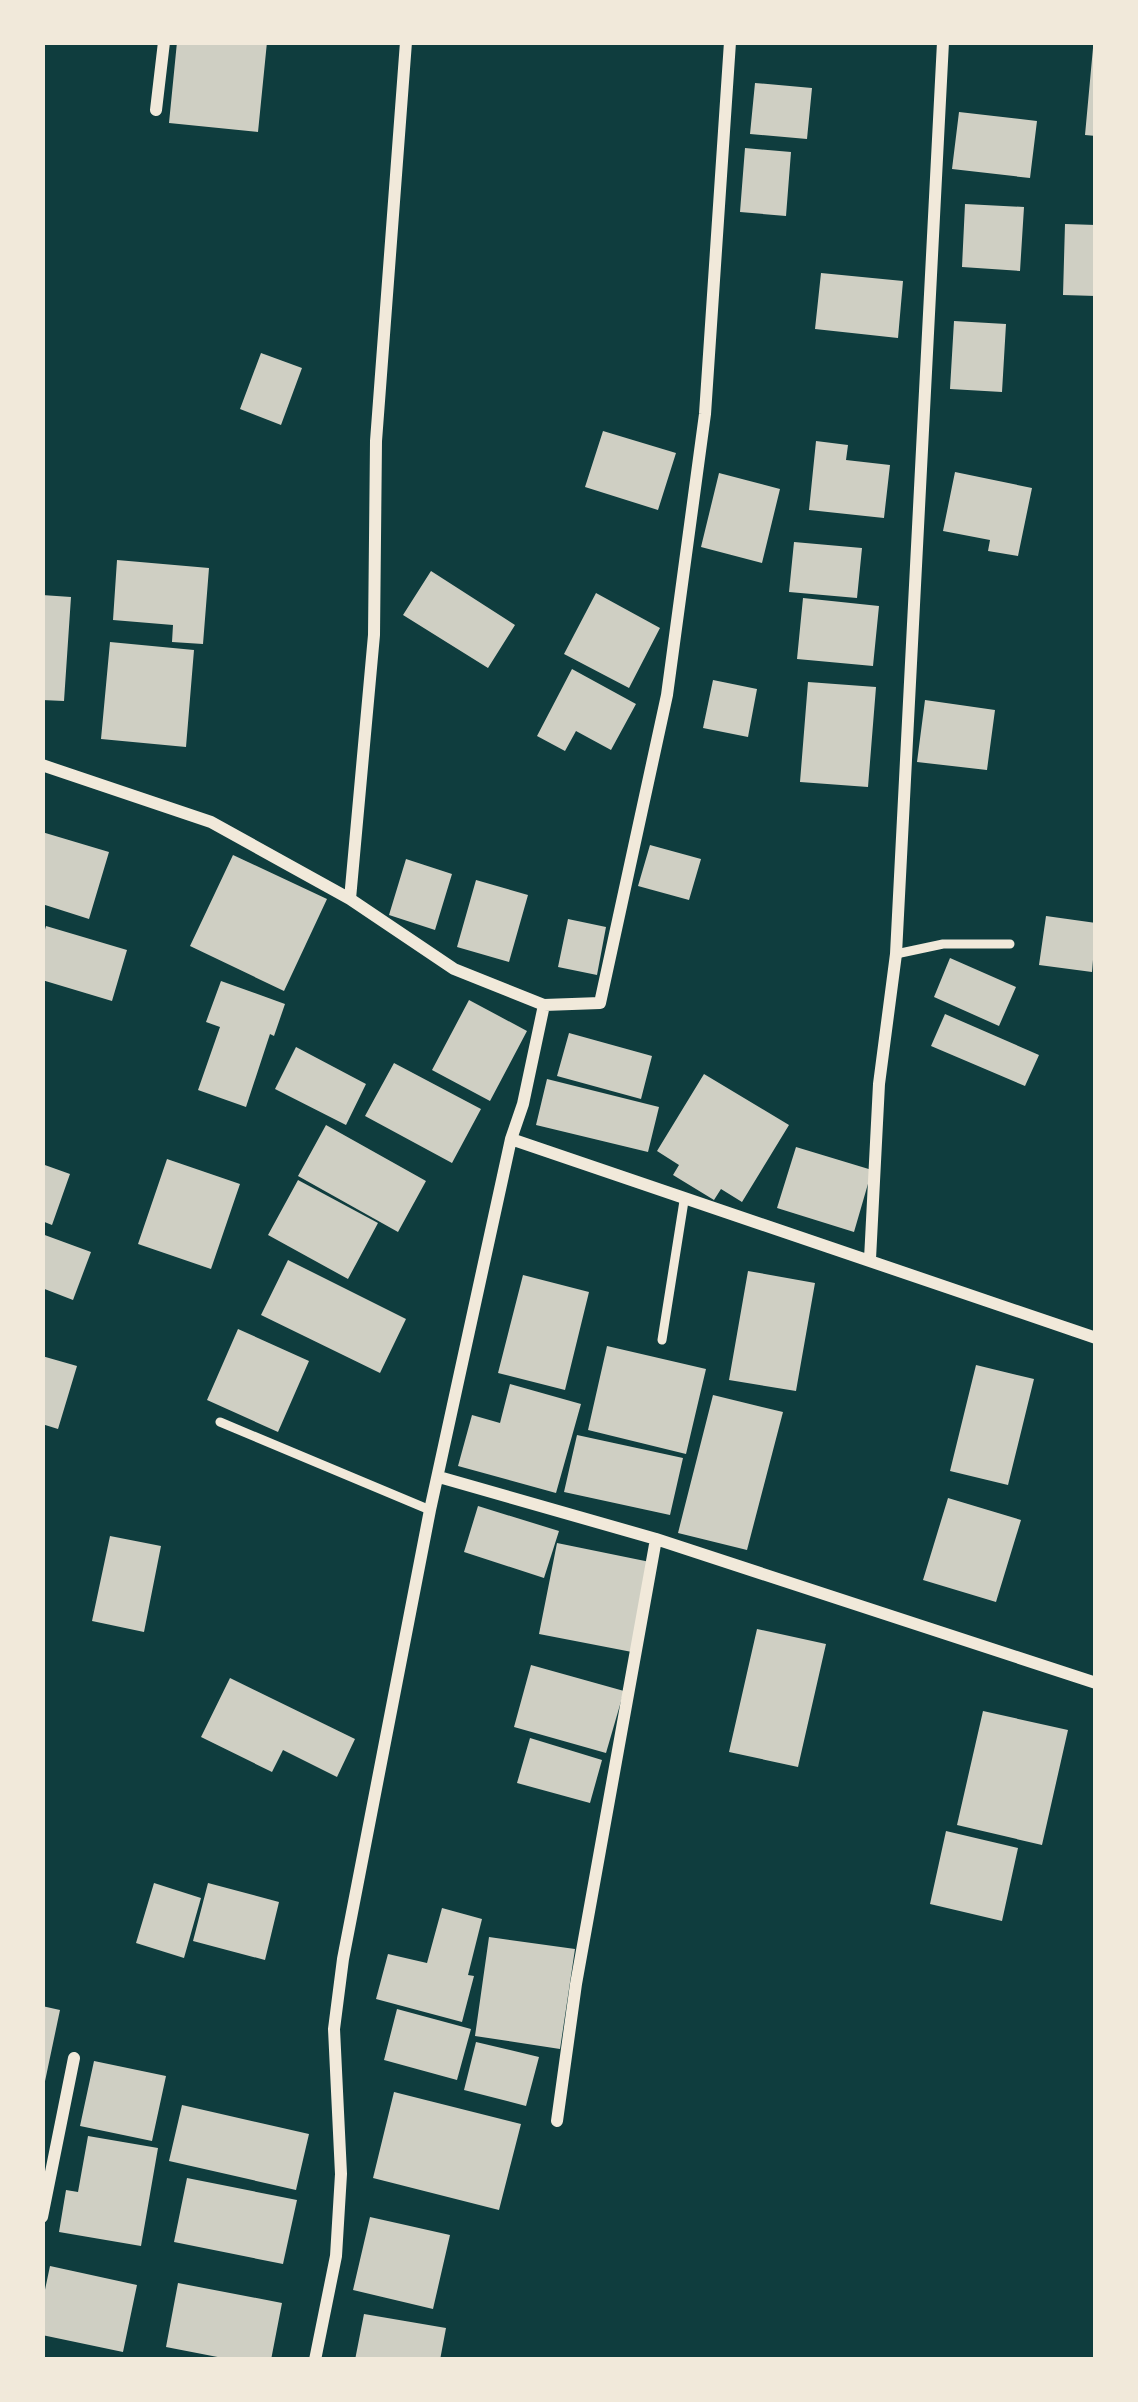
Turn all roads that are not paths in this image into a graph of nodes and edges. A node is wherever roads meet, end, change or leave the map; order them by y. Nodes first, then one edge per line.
1 (164, 42) edge
2 (406, 42) edge
3 (730, 42) edge
4 (943, 42) edge
5 (156, 110) dead end
6 (42, 765) edge
7 (350, 899) junction
8 (1010, 944) dead end
9 (896, 954) junction
10 (544, 1005) junction
11 (511, 1139) junction
12 (684, 1201) junction
13 (870, 1259) junction
14 (1096, 1338) edge
15 (662, 1340) dead end
16 (220, 1422) dead end
17 (439, 1477) junction
18 (430, 1510) junction
19 (656, 1539) junction
20 (1096, 1683) edge
21 (74, 2058) dead end
22 (557, 2121) dead end
23 (42, 2217) edge
24 (315, 2360) edge

1 - 5 street
2 - 7 street
3 - 10 street
4 - 9 street
6 - 7 street
7 - 10 street
8 - 9 lane
9 - 13 street
10 - 11 street
11 - 12 street
11 - 17 street
12 - 13 street
12 - 15 lane
13 - 14 street
16 - 18 lane
17 - 18 street
17 - 19 street
18 - 24 street
19 - 20 street
19 - 22 street
21 - 23 street

